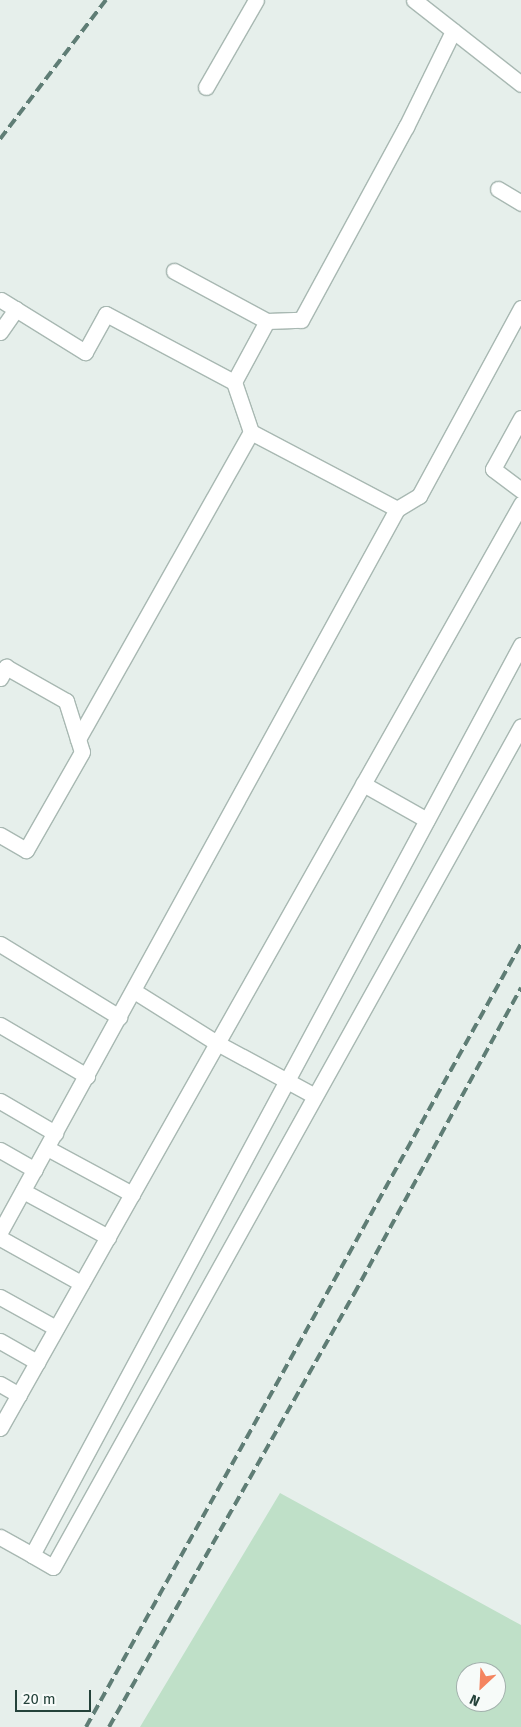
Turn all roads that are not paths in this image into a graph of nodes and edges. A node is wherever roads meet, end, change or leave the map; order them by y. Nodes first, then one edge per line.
1 (256, 0) edge
2 (414, 0) edge
3 (453, 31) junction
4 (521, 84) edge
5 (206, 87) dead end
6 (498, 189) dead end
7 (521, 203) edge
8 (174, 271) dead end
9 (1, 300) edge
10 (521, 308) edge
11 (16, 310) junction
12 (267, 321) junction
13 (0, 332) edge
14 (234, 382) junction
15 (521, 418) edge
16 (251, 432) junction
17 (521, 490) edge
18 (521, 504) edge
19 (397, 509) junction
20 (521, 645) edge
21 (0, 678) edge
22 (521, 726) edge
23 (78, 739) junction
24 (363, 784) junction
25 (427, 820) junction
26 (0, 835) edge
27 (0, 944) edge
28 (134, 991) junction
29 (119, 1017) junction
30 (0, 1025) edge
31 (217, 1043) junction
32 (87, 1076) junction
33 (286, 1082) junction
34 (315, 1096) junction
35 (0, 1101) edge
36 (55, 1134) junction
37 (47, 1148) junction
38 (0, 1150) edge
39 (35, 1170) junction
40 (23, 1191) junction
41 (132, 1194) junction
42 (6, 1206) edge
43 (0, 1232) edge
44 (108, 1237) junction
45 (0, 1238) edge
46 (81, 1283) junction
47 (0, 1297) edge
48 (56, 1328) junction
49 (0, 1340) edge
50 (37, 1362) junction
51 (0, 1384) edge
52 (19, 1395) junction
53 (0, 1427) edge
54 (0, 1537) edge
55 (32, 1555) junction

1 - 5 street
2 - 3 street
3 - 4 street
3 - 12 street
6 - 7 street
8 - 12 street
9 - 11 street
10 - 19 street
11 - 13 street
11 - 14 street
12 - 14 street
14 - 16 street
15 - 17 street
16 - 19 street
16 - 23 street
18 - 24 street
19 - 28 street
20 - 25 street
21 - 23 street
22 - 34 street
23 - 26 street
24 - 25 street
24 - 31 street
25 - 33 street
27 - 29 street
28 - 29 street
28 - 31 street
29 - 32 street
30 - 32 street
31 - 33 street
31 - 41 street
32 - 36 street
33 - 34 street
33 - 55 street
34 - 55 street
35 - 36 street
36 - 37 street
37 - 39 street
37 - 41 street
38 - 39 street
39 - 40 street
40 - 42 street
40 - 44 street
41 - 44 street
42 - 43 street
44 - 46 street
45 - 46 street
46 - 48 street
47 - 48 street
48 - 50 street
49 - 50 street
50 - 52 street
51 - 52 street
52 - 53 street
54 - 55 street

